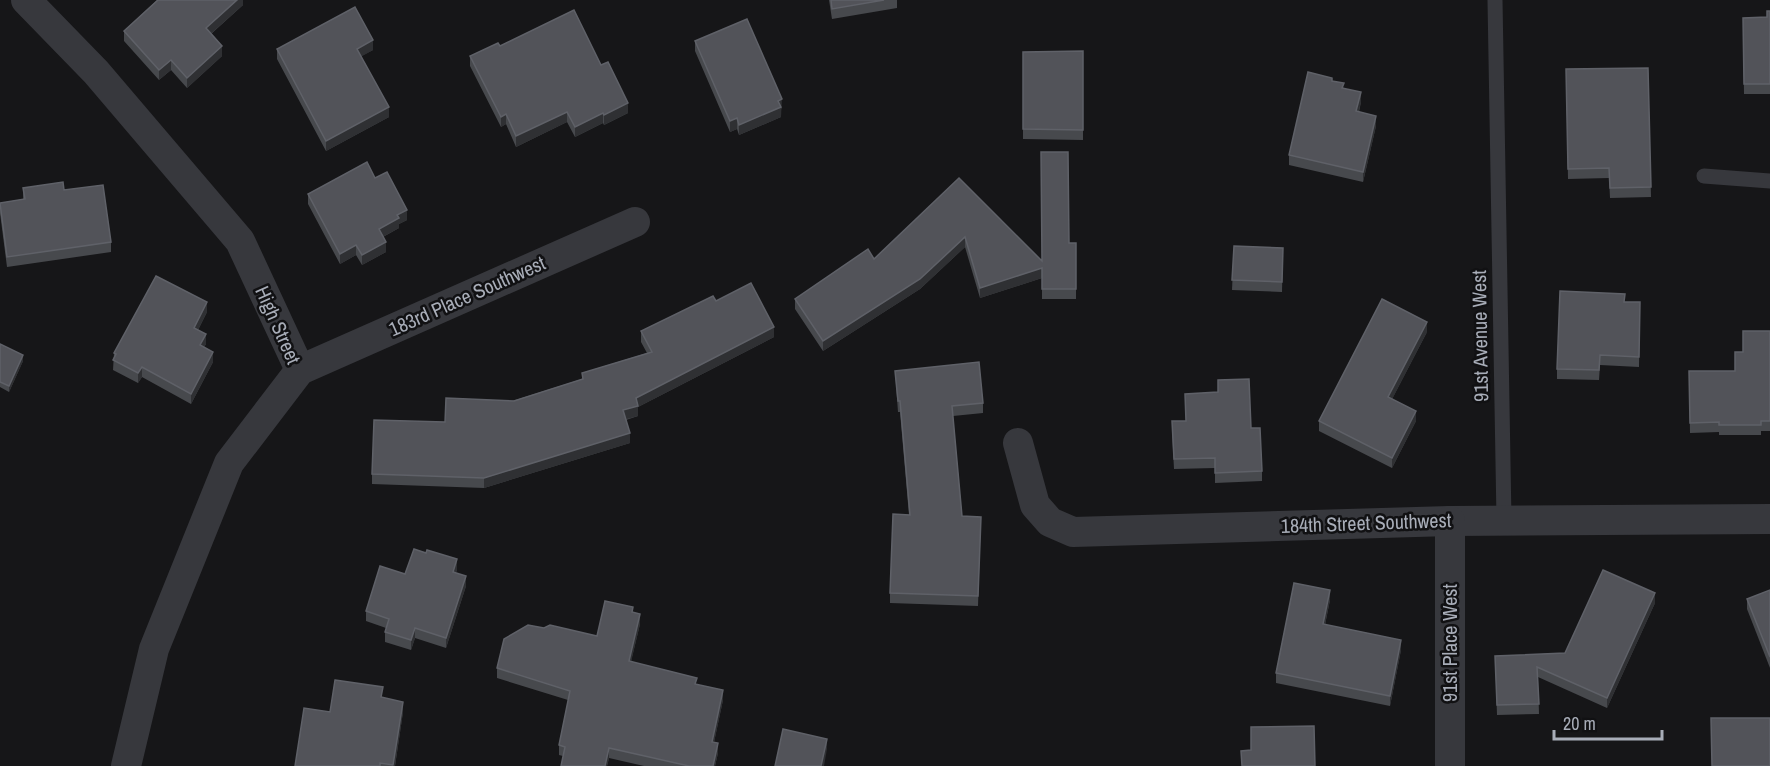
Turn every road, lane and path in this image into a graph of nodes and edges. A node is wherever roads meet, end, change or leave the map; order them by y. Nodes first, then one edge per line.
1 (26, 0) edge
2 (1494, 0) edge
3 (1704, 176) dead end
4 (1770, 181) edge
5 (635, 222) dead end
6 (300, 370) junction
7 (1018, 443) dead end
8 (1770, 519) edge
9 (1504, 520) junction
10 (1450, 521) junction
11 (126, 766) edge
12 (1450, 766) edge

1 - 6 street, High Street
2 - 9 lane, 91st Avenue West
3 - 4 lane
5 - 6 street, 183rd Place Southwest
6 - 11 street, High Street
7 - 10 street, 184th Street Southwest
8 - 9 street, 184th Street Southwest
9 - 10 street, 184th Street Southwest
10 - 12 street, 91st Place West

